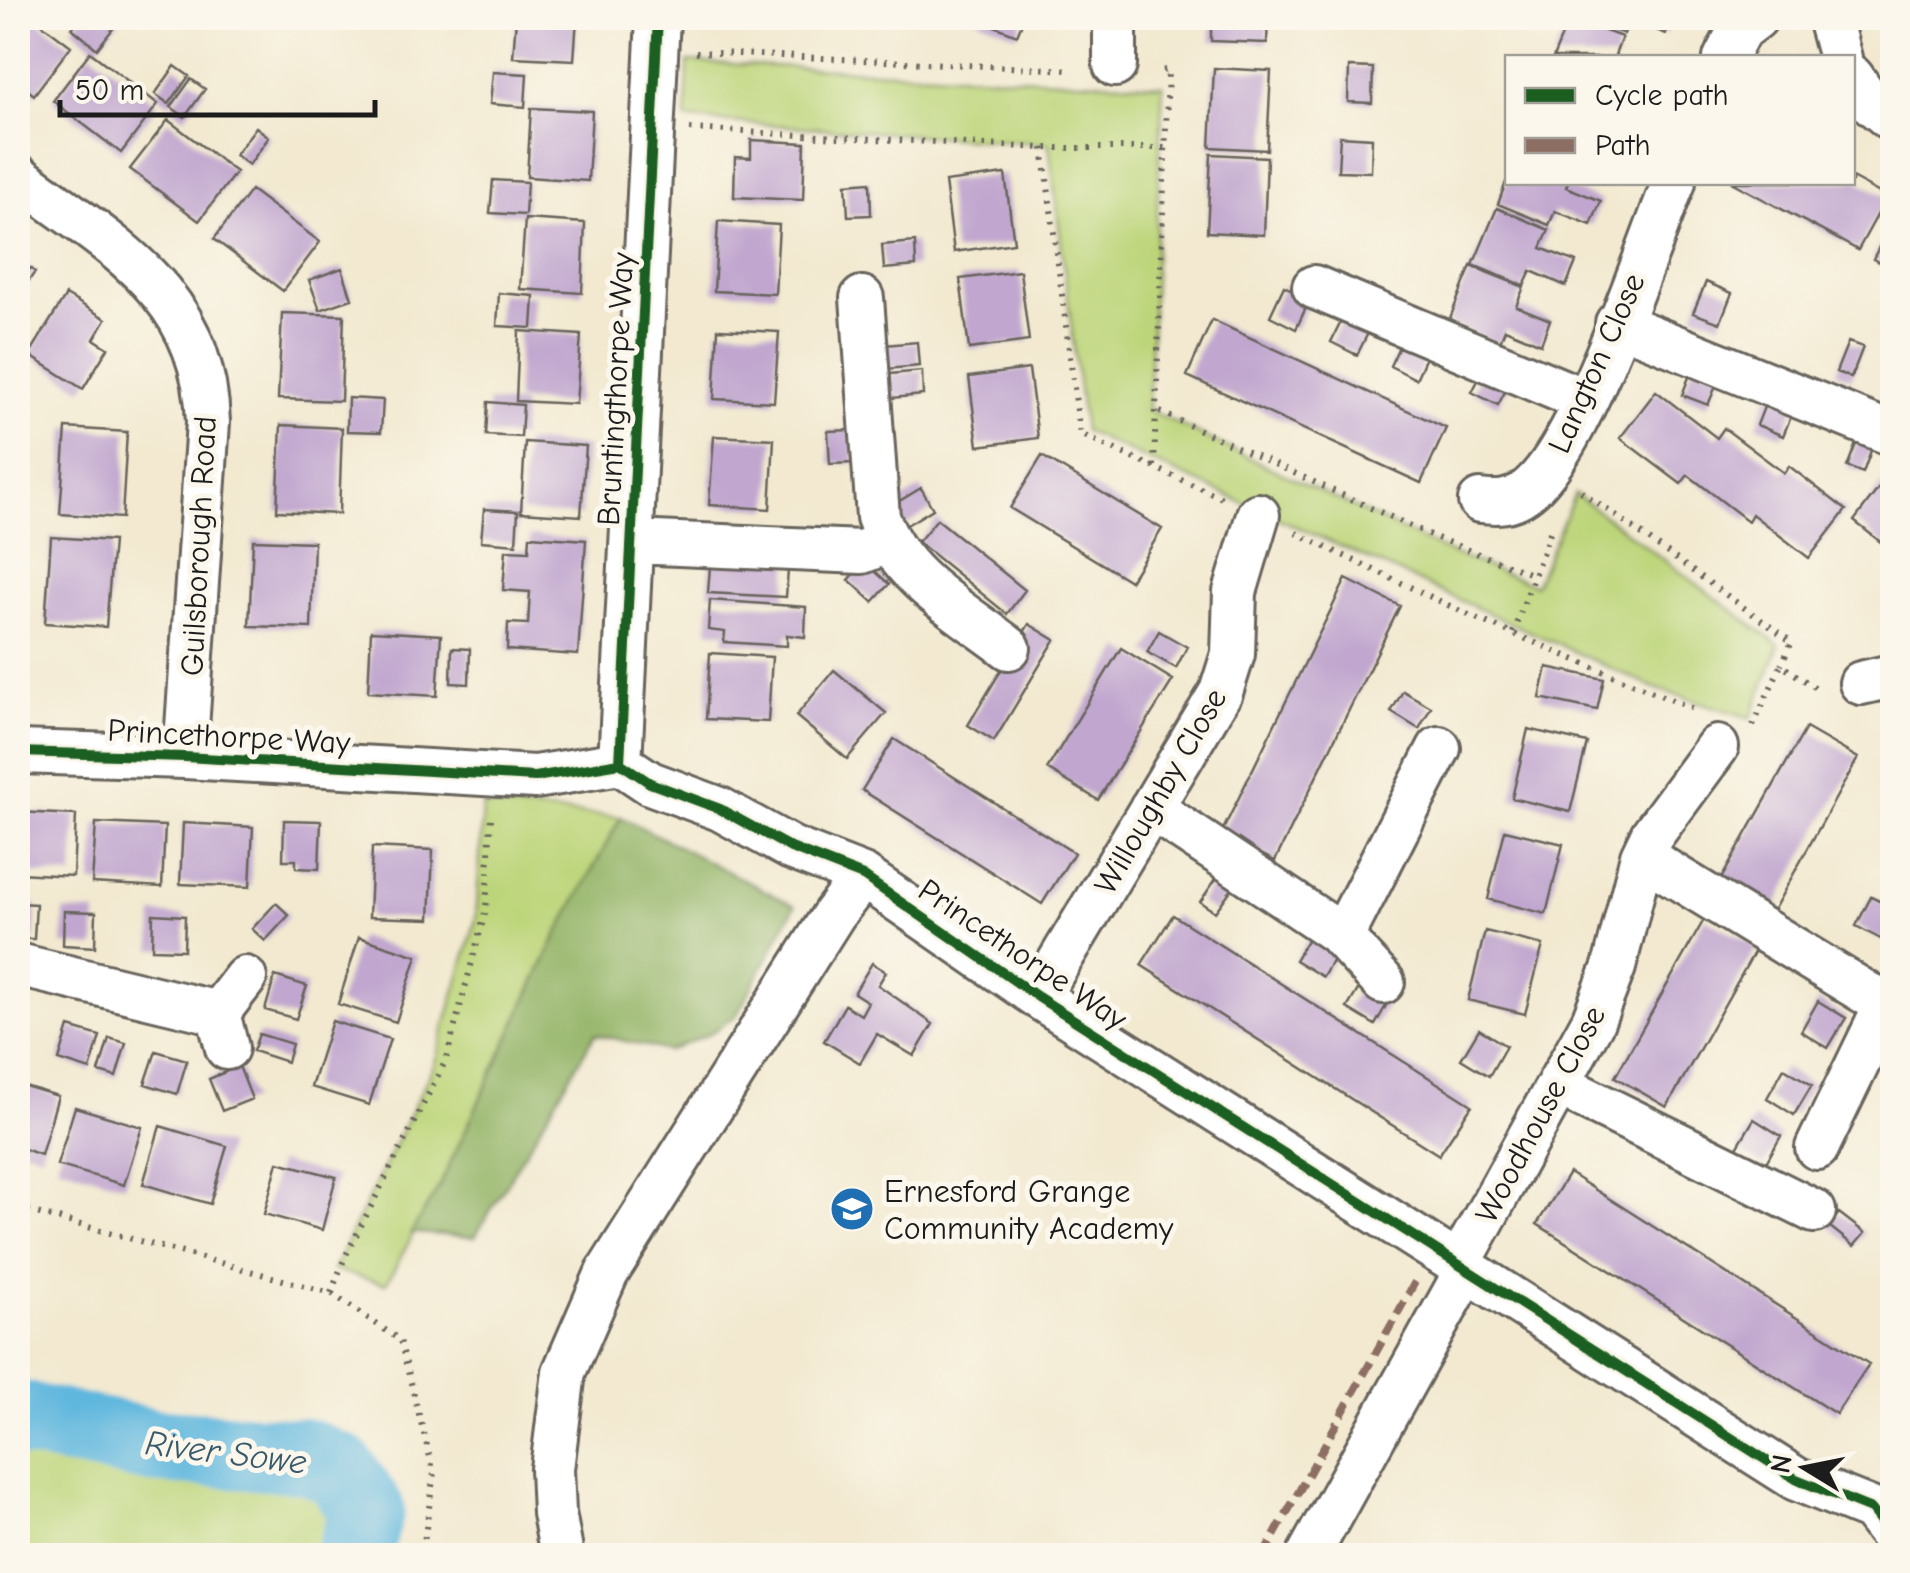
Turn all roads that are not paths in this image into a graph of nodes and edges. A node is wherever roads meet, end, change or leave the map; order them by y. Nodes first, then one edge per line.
1 (1114, 18) edge
2 (1756, 18) edge
3 (1829, 18) edge
4 (658, 34) edge
5 (1727, 55) edge
6 (1839, 55) edge
7 (1118, 69) road end
8 (1855, 81) edge
9 (1892, 120) edge
10 (18, 176) edge
11 (1673, 185) edge
12 (1314, 287) dead end
13 (862, 298) dead end
14 (1617, 324) junction
15 (1586, 401) junction
16 (1892, 434) edge
17 (1480, 501) dead end
18 (1258, 515) road end
19 (633, 542) junction
20 (887, 542) junction
21 (1009, 648) dead end
22 (1722, 729) road end
23 (1439, 748) dead end
24 (18, 752) edge
25 (185, 757) junction
26 (620, 763) junction
27 (1151, 808) junction
28 (1642, 856) junction
29 (864, 876) junction
30 (1337, 932) junction
31 (18, 965) edge
32 (244, 978) dead end
33 (1382, 982) dead end
34 (1038, 997) junction
35 (1560, 1086) junction
36 (1817, 1148) dead end
37 (1814, 1212) dead end
38 (1462, 1268) junction
39 (1885, 1509) edge
40 (562, 1556) edge
41 (1308, 1556) edge

1 - 7 street
2 - 5 street
3 - 6 street
4 - 19 street, Bruntingthorpe Way
8 - 9 street
10 - 25 street, Guilsborough Road
11 - 14 street, Langton Close
12 - 15 street
13 - 20 street
14 - 15 street, Langton Close
14 - 16 street
15 - 17 street, Langton Close
18 - 27 street, Willoughby Close
19 - 20 street
19 - 26 street, Bruntingthorpe Way
20 - 21 street
22 - 28 street, Woodhouse Close
23 - 30 street
24 - 25 street, Princethorpe Way
25 - 26 street, Princethorpe Way
26 - 29 street, Princethorpe Way
27 - 30 street
27 - 34 street, Willoughby Close
28 - 35 street, Woodhouse Close
28 - 36 street
29 - 34 street, Princethorpe Way
29 - 40 street
30 - 33 street
31 - 32 street
34 - 38 street, Princethorpe Way
35 - 37 street
35 - 38 street, Woodhouse Close
38 - 39 street, Princethorpe Way
38 - 41 street, Woodhouse Close

